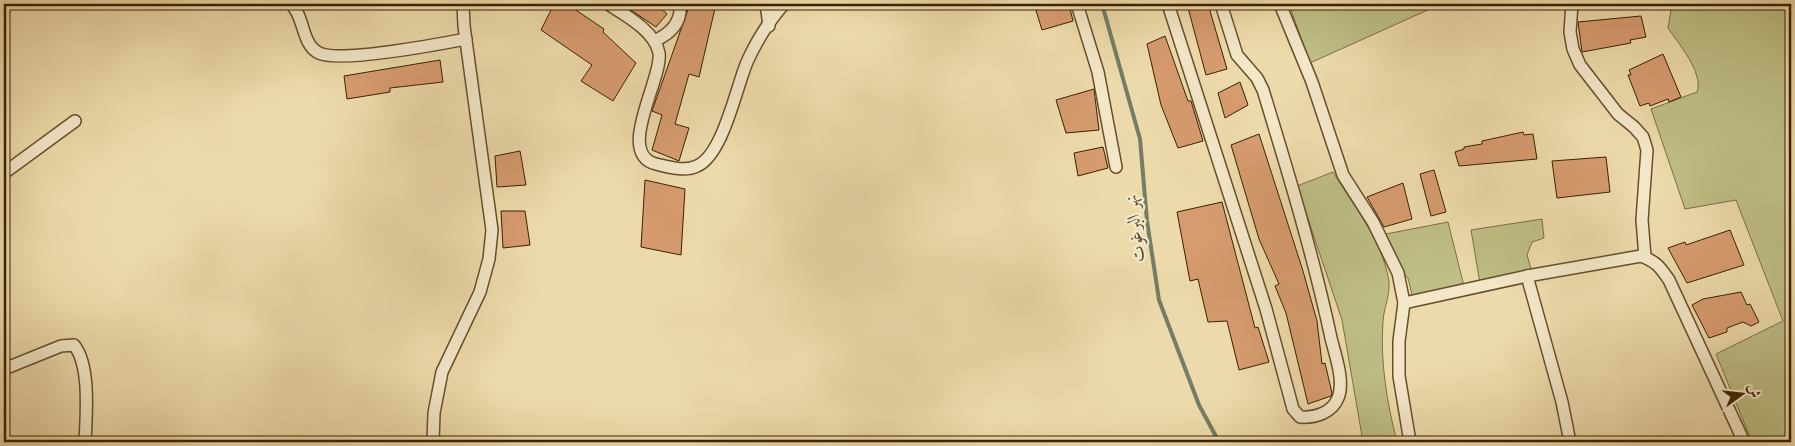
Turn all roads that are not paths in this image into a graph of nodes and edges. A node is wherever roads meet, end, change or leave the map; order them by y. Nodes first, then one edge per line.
1 (291, 4) edge
2 (463, 4) edge
3 (608, 4) edge
4 (680, 4) edge
5 (766, 4) edge
6 (784, 4) edge
7 (1077, 4) edge
8 (1168, 4) edge
9 (1221, 4) edge
10 (1280, 4) edge
11 (1572, 4) edge
12 (769, 26) junction
13 (466, 40) junction
14 (654, 41) junction
15 (75, 120) dead end
16 (1116, 167) dead end
17 (4, 173) edge
18 (1645, 257) junction
19 (1527, 276) junction
20 (1404, 303) junction
21 (4, 369) edge
22 (85, 442) edge
23 (433, 442) edge
24 (1410, 442) edge
25 (1570, 442) edge
26 (1744, 442) edge

1 - 13 street
2 - 13 street
3 - 14 street
4 - 14 street
5 - 12 street
6 - 12 street
7 - 16 street
8 - 9 street
10 - 20 street
11 - 18 street
12 - 14 street
13 - 23 street
15 - 17 street
18 - 19 street
18 - 26 street
19 - 20 street
19 - 25 street
20 - 24 street
21 - 22 street

